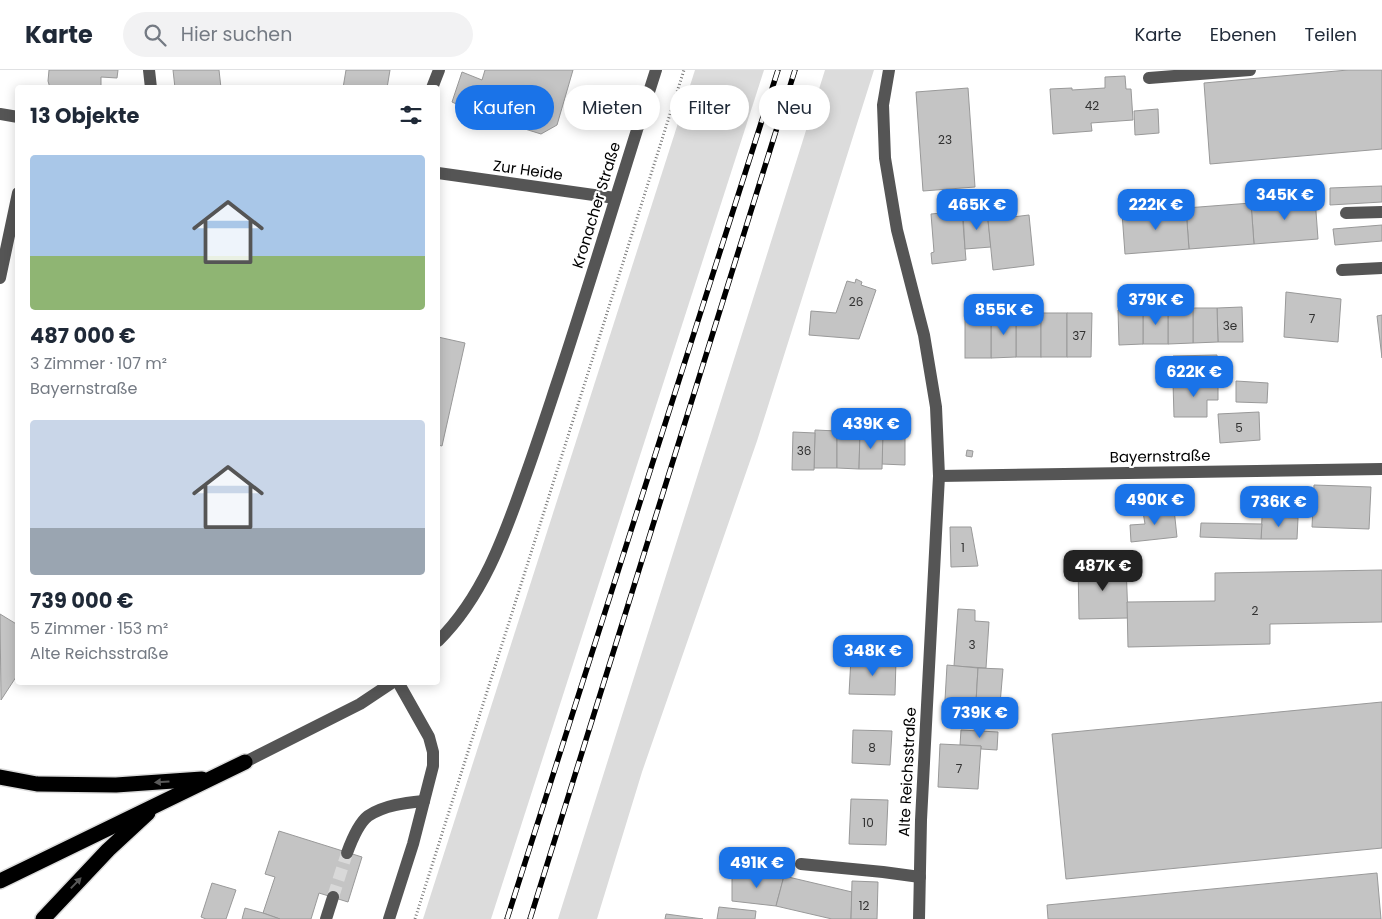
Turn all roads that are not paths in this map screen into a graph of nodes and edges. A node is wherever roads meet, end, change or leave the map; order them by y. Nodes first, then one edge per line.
1 (149, 70) edge
2 (439, 70) edge
3 (656, 70) edge
4 (889, 70) edge
5 (1250, 70) edge
6 (1149, 78) dead end
7 (150, 85) edge
8 (433, 85) edge
9 (0, 114) edge
10 (15, 116) edge
11 (440, 173) edge
12 (615, 198) junction
13 (15, 206) edge
14 (1382, 212) edge
15 (1346, 213) dead end
16 (1382, 268) edge
17 (1342, 270) dead end
18 (0, 278) edge
19 (1382, 469) edge
20 (939, 476) junction
21 (440, 639) edge
22 (388, 685) edge
23 (400, 685) edge
24 (245, 762) joint
25 (0, 777) edge
26 (211, 778) junction
27 (424, 801) junction
28 (159, 802) junction
29 (347, 853) tunnel mouth
30 (801, 864) dead end
31 (920, 877) junction
32 (0, 881) edge
33 (333, 897) tunnel mouth
34 (43, 919) edge
35 (326, 919) edge
36 (389, 919) edge
37 (919, 919) edge

1 - 7 street
2 - 8 street
3 - 12 street, Kronacher Straße
4 - 20 street, Alte Reichsstraße
5 - 6 street
9 - 10 street
11 - 12 street, Zur Heide
12 - 21 street, Kronacher Straße
13 - 18 street
14 - 15 street
16 - 17 street
19 - 20 street, Bayernstraße
20 - 31 street, Alte Reichsstraße
22 - 24 street
23 - 27 street
24 - 26 highway
26 -> 25 highway
26 - 28 highway
27 - 29 street
27 - 36 street
28 - 32 highway
34 -> 28 highway
30 - 31 street
31 - 37 street, Alte Reichsstraße
33 - 35 street

